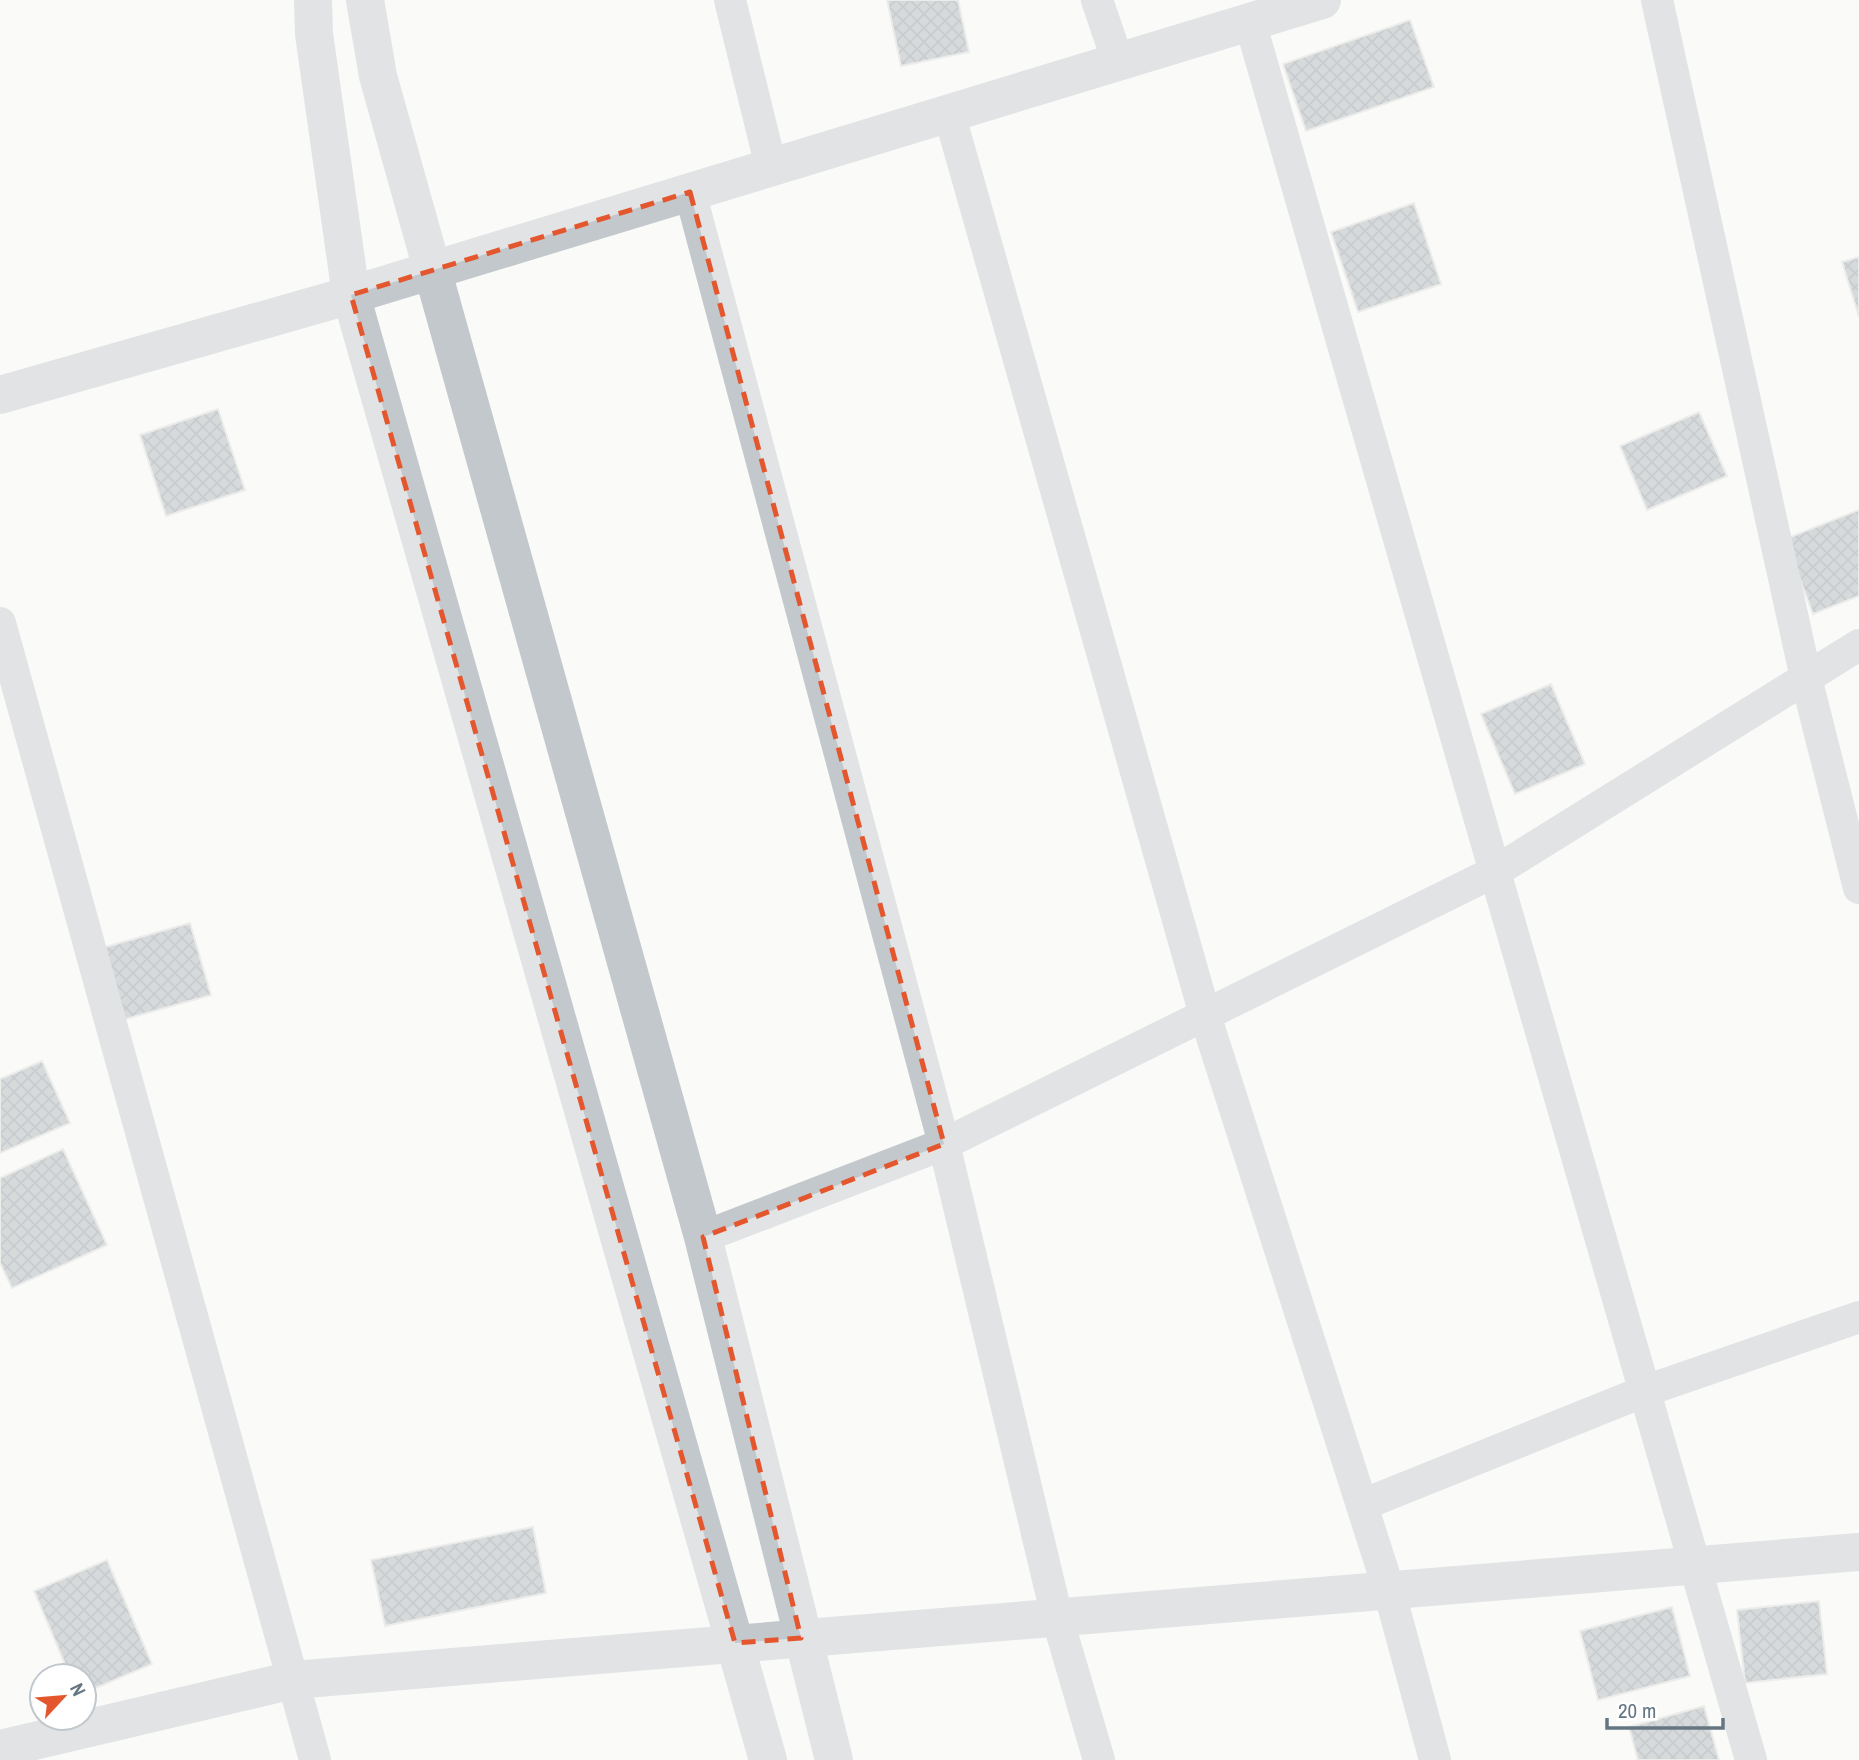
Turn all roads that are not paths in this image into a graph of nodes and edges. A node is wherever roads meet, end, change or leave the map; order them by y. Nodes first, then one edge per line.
1 (313, 0) edge
2 (365, 0) edge
3 (730, 0) edge
4 (1097, 0) edge
5 (1322, 0) edge
6 (1657, 0) edge
7 (1250, 22) junction
8 (1118, 62) junction
9 (949, 113) junction
10 (771, 167) junction
11 (690, 192) junction
12 (432, 270) junction
13 (351, 295) junction
14 (0, 395) edge
15 (0, 624) edge
16 (1859, 645) edge
17 (1806, 678) junction
18 (1496, 871) junction
19 (1859, 888) edge
20 (1205, 1015) junction
21 (944, 1144) junction
22 (703, 1237) junction
23 (1859, 1317) edge
24 (1645, 1391) junction
25 (1362, 1504) junction
26 (1859, 1552) edge
27 (1695, 1565) junction
28 (1389, 1590) junction
29 (1057, 1617) junction
30 (802, 1638) junction
31 (735, 1643) junction
32 (293, 1680) junction
33 (0, 1749) edge
34 (315, 1760) edge
35 (768, 1760) edge
36 (834, 1760) edge
37 (1099, 1760) edge
38 (1435, 1760) edge
39 (1751, 1760) edge

1 - 13 street
2 - 12 street
3 - 10 street
4 - 8 street
5 - 7 street
6 - 17 street
7 - 8 street
7 - 18 street
8 - 9 street
9 - 10 street
9 - 20 street
10 - 11 street
11 - 12 street
11 - 21 street
12 - 13 street
12 - 22 street
13 - 14 street
13 - 31 street
15 - 32 street
16 - 17 street
17 - 18 street
17 - 19 street
18 - 20 street
18 - 24 street
20 - 21 street
20 - 25 street
21 - 22 street
21 - 29 street
22 - 30 street
23 - 24 street
24 - 25 street
24 - 27 street
25 - 28 street
26 - 27 street
27 - 28 street
27 - 39 street
28 - 29 street
28 - 38 street
29 - 30 street
29 - 37 street
30 - 31 street
30 - 36 street
31 - 32 street
31 - 35 street
32 - 33 street
32 - 34 street

